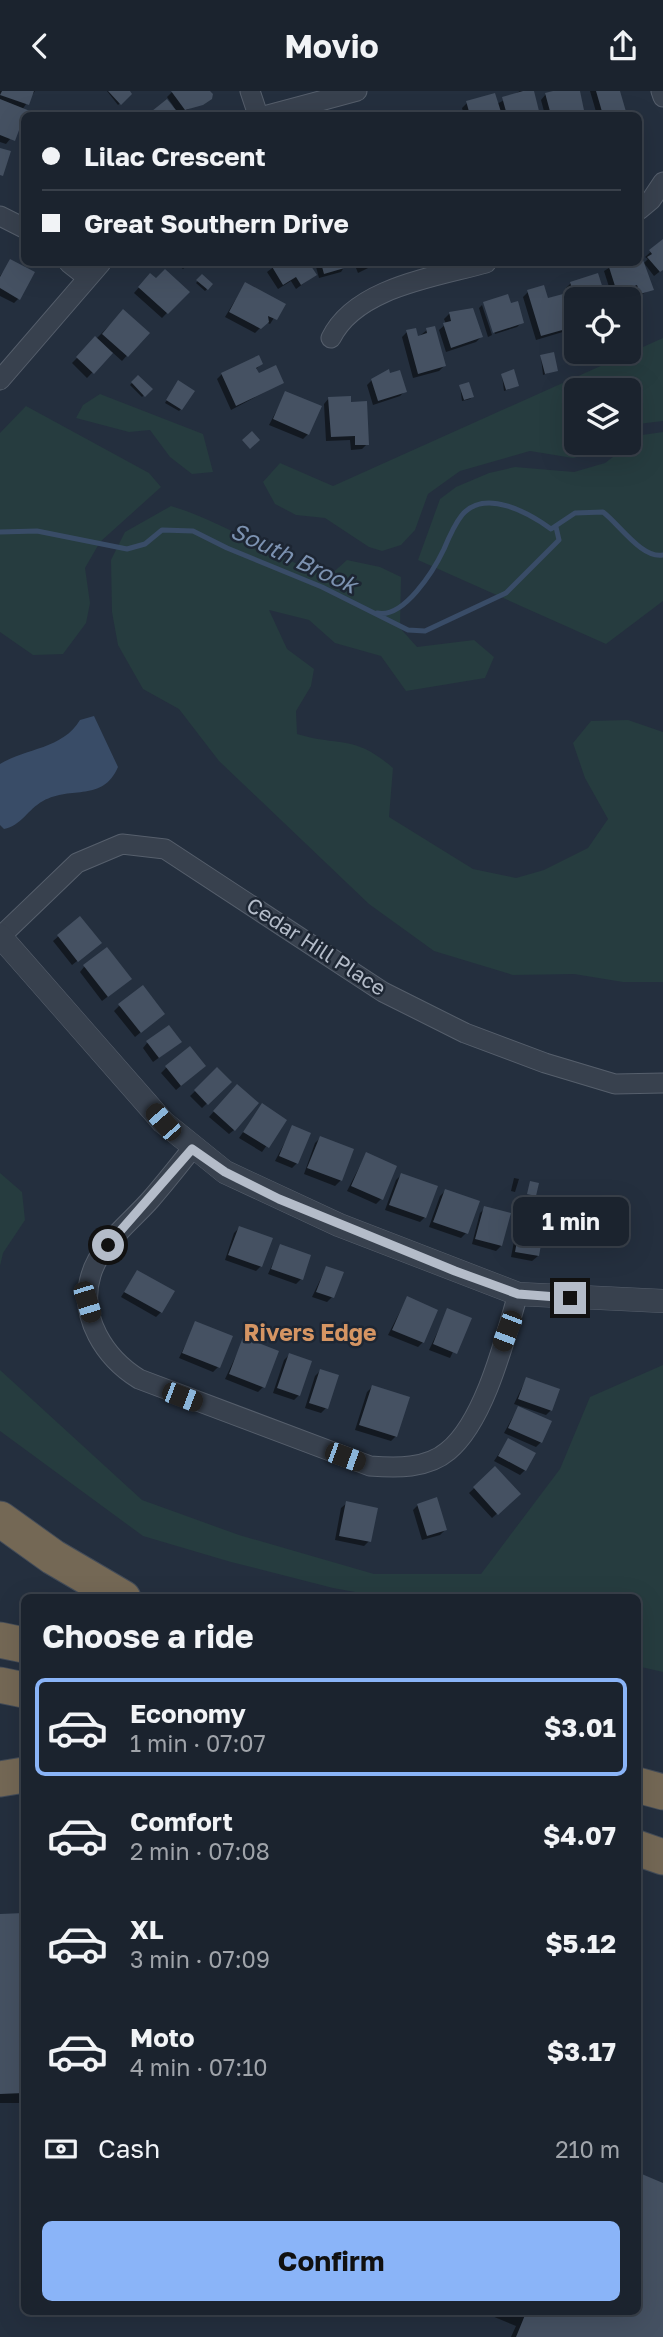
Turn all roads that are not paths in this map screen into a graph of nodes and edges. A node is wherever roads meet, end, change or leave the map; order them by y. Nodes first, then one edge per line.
1 (250, 91) edge
2 (357, 91) edge
3 (661, 91) edge
4 (663, 97) edge
5 (257, 112) edge
6 (279, 112) edge
7 (663, 182) edge
8 (642, 208) edge
9 (0, 216) edge
10 (21, 226) edge
11 (73, 266) edge
12 (99, 266) edge
13 (476, 266) edge
14 (88, 278) junction
15 (331, 338) dead end
16 (0, 380) edge
17 (0, 937) edge
18 (663, 1083) edge
19 (192, 1149) junction
20 (518, 1294) junction
21 (663, 1301) edge
22 (0, 1519) edge
23 (116, 1594) edge
24 (0, 1640) edge
25 (21, 1644) edge
26 (0, 1685) edge
27 (21, 1689) edge
28 (21, 1776) edge
29 (0, 1779) edge
30 (641, 1786) edge
31 (663, 1792) edge
32 (641, 1849) edge
33 (663, 1857) edge

1 - 5 street
2 - 6 street
3 - 4 street
7 - 8 street
9 - 10 street
11 - 14 street
12 - 14 street
13 - 15 street
14 - 16 street
17 - 18 street, Cedar Hill Place
17 - 19 street
19 - 20 street
19 - 20 street
20 - 21 street
22 - 23 highway
24 - 25 highway
26 - 27 highway
28 - 29 highway
30 - 31 highway
32 - 33 highway

